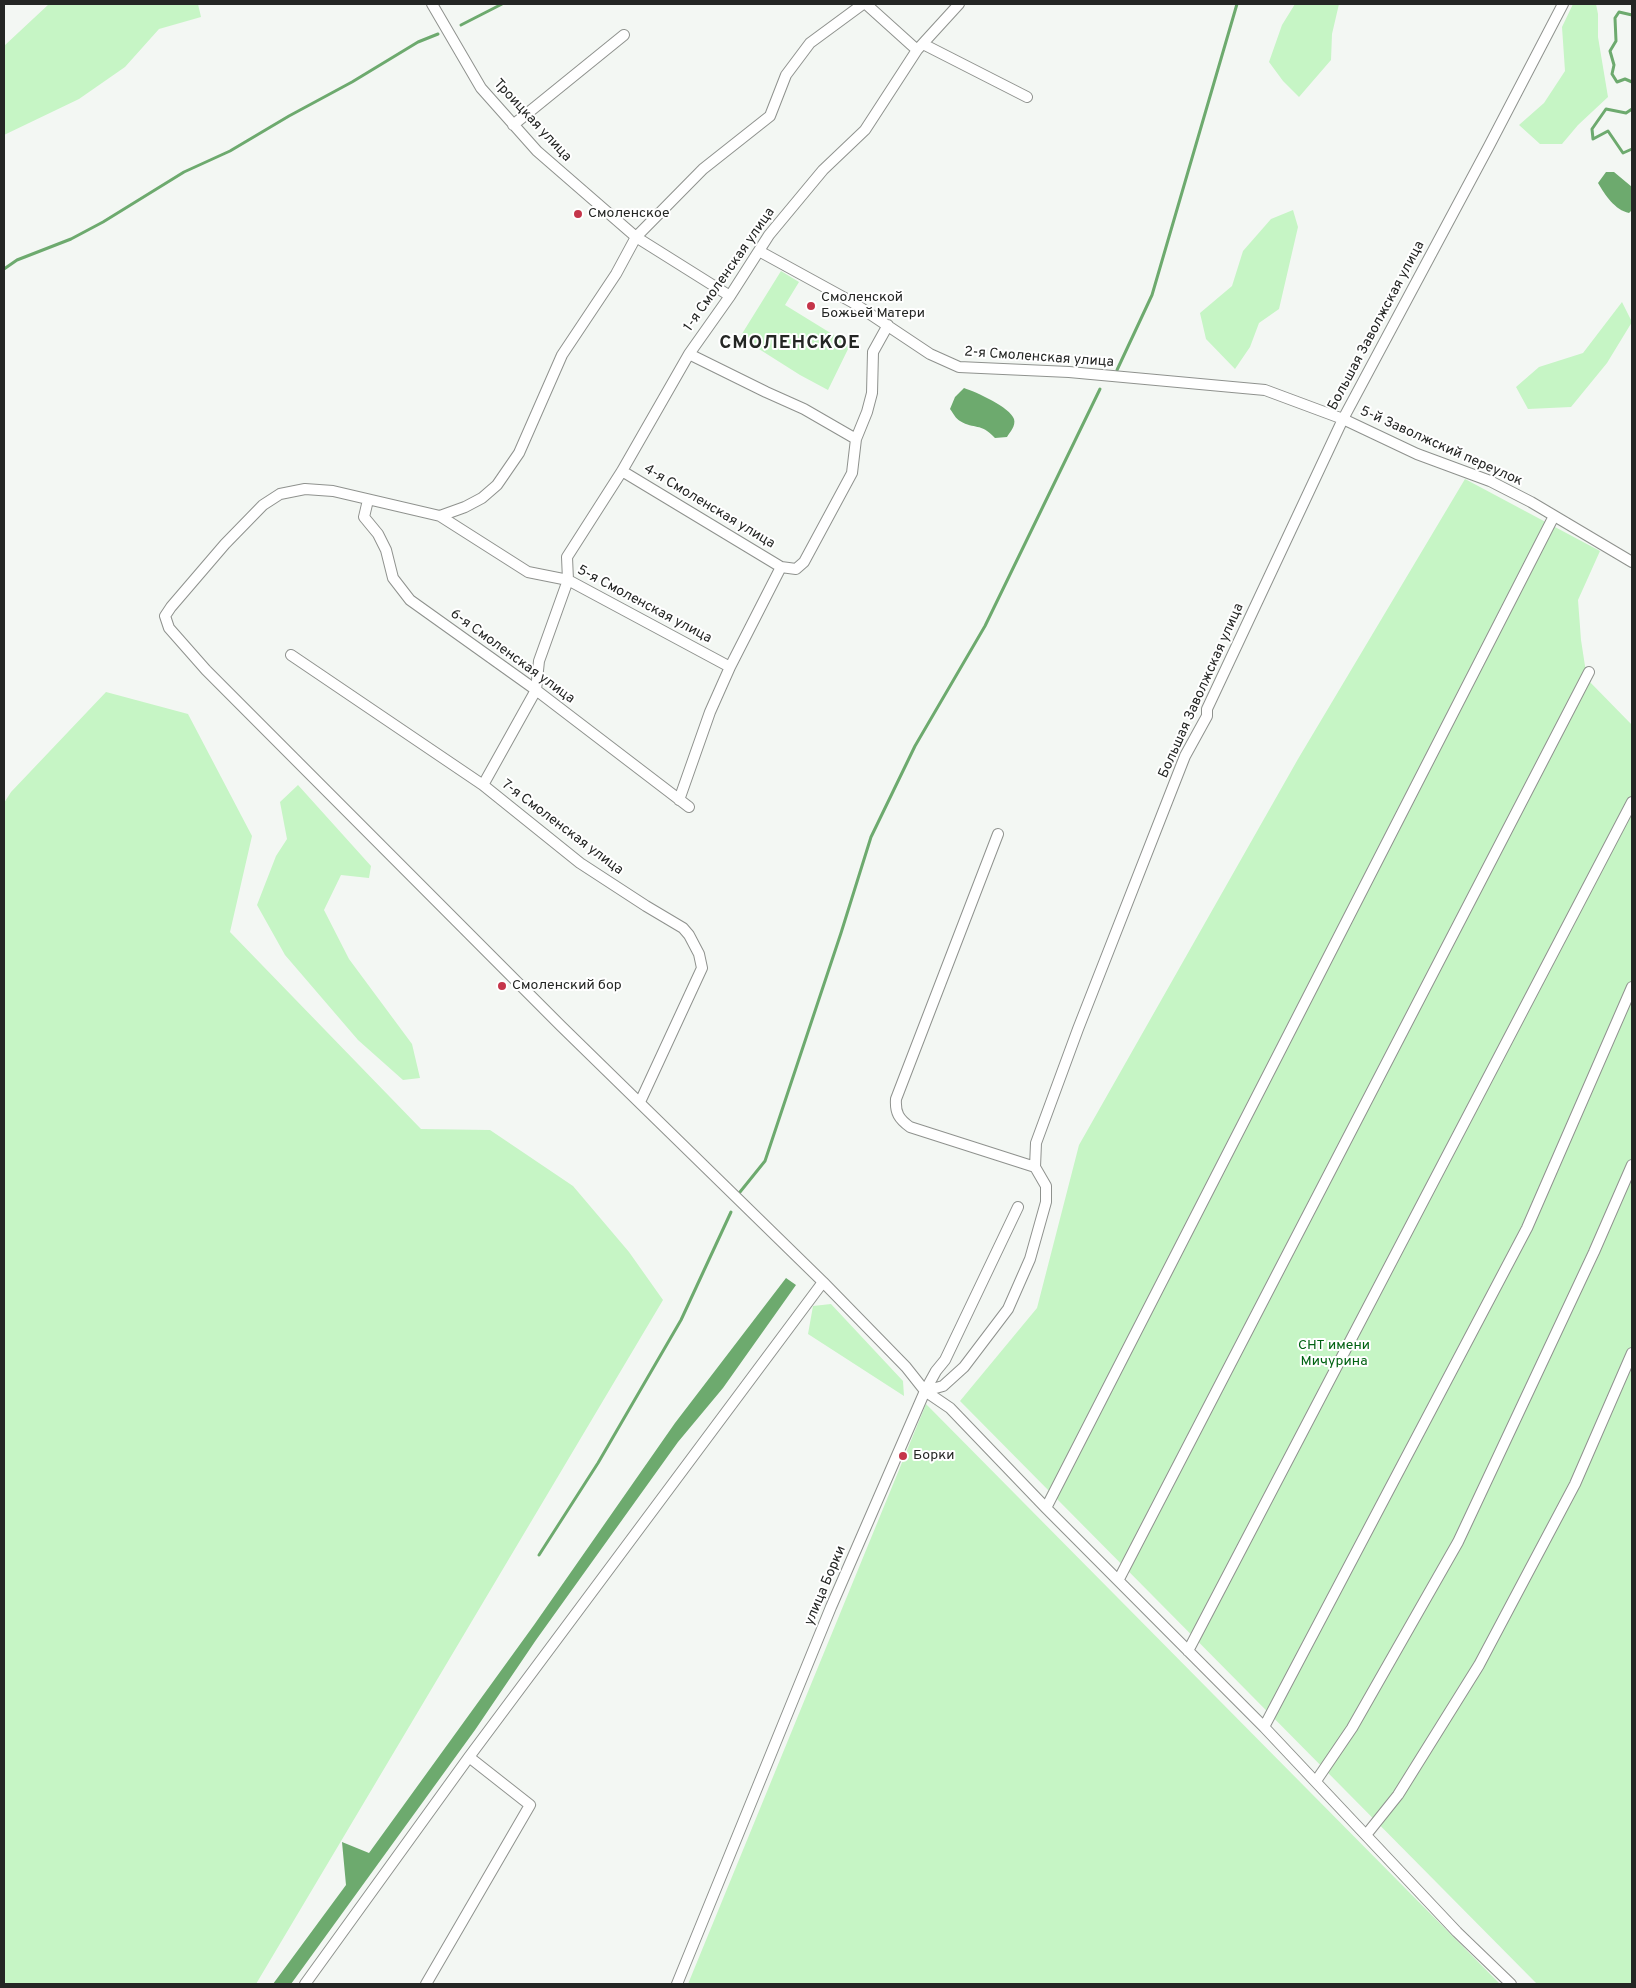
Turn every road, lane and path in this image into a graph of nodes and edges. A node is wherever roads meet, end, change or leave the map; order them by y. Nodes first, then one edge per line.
1 (432, 4) edge
2 (864, 4) edge
3 (959, 4) edge
4 (1563, 4) edge
5 (624, 35) dead end
6 (920, 47) junction
7 (1027, 97) dead end
8 (513, 125) junction
9 (636, 237) junction
10 (758, 251) junction
11 (730, 296) junction
12 (888, 326) junction
13 (688, 354) junction
14 (1343, 419) junction
15 (856, 439) junction
16 (622, 471) junction
17 (368, 500) junction
18 (440, 516) junction
19 (1554, 516) junction
20 (1632, 562) edge
21 (781, 567) junction
22 (568, 580) junction
23 (291, 656) dead end
24 (730, 667) junction
25 (1588, 672) dead end
26 (536, 690) junction
27 (483, 785) junction
28 (679, 800) junction
29 (1632, 802) edge
30 (689, 807) dead end
31 (998, 834) dead end
32 (1632, 987) edge
33 (640, 1102) junction
34 (1632, 1165) edge
35 (1035, 1167) junction
36 (1018, 1206) dead end
37 (823, 1282) junction
38 (1632, 1354) edge
39 (925, 1391) junction
40 (1046, 1508) junction
41 (1119, 1580) junction
42 (1188, 1651) junction
43 (1264, 1727) junction
44 (469, 1757) junction
45 (1316, 1781) junction
46 (1366, 1835) junction
47 (305, 1984) edge
48 (426, 1984) edge
49 (677, 1984) edge
50 (1511, 1984) edge

1 - 8 street, Троицкая улица
2 - 6 street
2 - 9 street
3 - 6 street, 1-я Смоленская улица
4 - 14 street, Большая Заволжская улица
5 - 8 street
6 - 7 street
6 - 10 street, 1-я Смоленская улица
8 - 9 street, Троицкая улица
9 - 11 street
9 - 18 street
10 - 11 street, 1-я Смоленская улица
10 - 12 street, 2-я Смоленская улица
11 - 13 street, 1-я Смоленская улица
12 - 14 street, 2-я Смоленская улица
12 - 15 street
13 - 15 street
13 - 16 street, 1-я Смоленская улица
14 - 19 street, 5-й Заволжский переулок
14 - 35 street, Большая Заволжская улица
15 - 21 street
16 - 21 street, 4-я Смоленская улица
16 - 22 street, 1-я Смоленская улица
17 - 18 street
17 - 26 street, 6-я Смоленская улица
17 - 33 street
18 - 22 street, 5-я Смоленская улица
19 - 20 street, 5-й Заволжский переулок
19 - 40 street
21 - 24 street
22 - 24 street, 5-я Смоленская улица
22 - 26 street, 1-я Смоленская улица
23 - 27 street, 7-я Смоленская улица
24 - 28 street
25 - 41 street
26 - 27 street
26 - 28 street, 6-я Смоленская улица
27 - 33 street, 7-я Смоленская улица
28 - 30 street, 6-я Смоленская улица
29 - 42 street
31 - 35 street
32 - 43 street
33 - 37 street
34 - 45 street
35 - 39 street, Большая Заволжская улица
36 - 39 street, улица Борки
37 - 39 street
37 - 44 street
38 - 46 street
39 - 40 street
39 - 49 street, улица Борки
40 - 41 street
41 - 42 street
42 - 43 street
43 - 45 street
44 - 47 street
44 - 48 street
45 - 46 street
46 - 50 street

